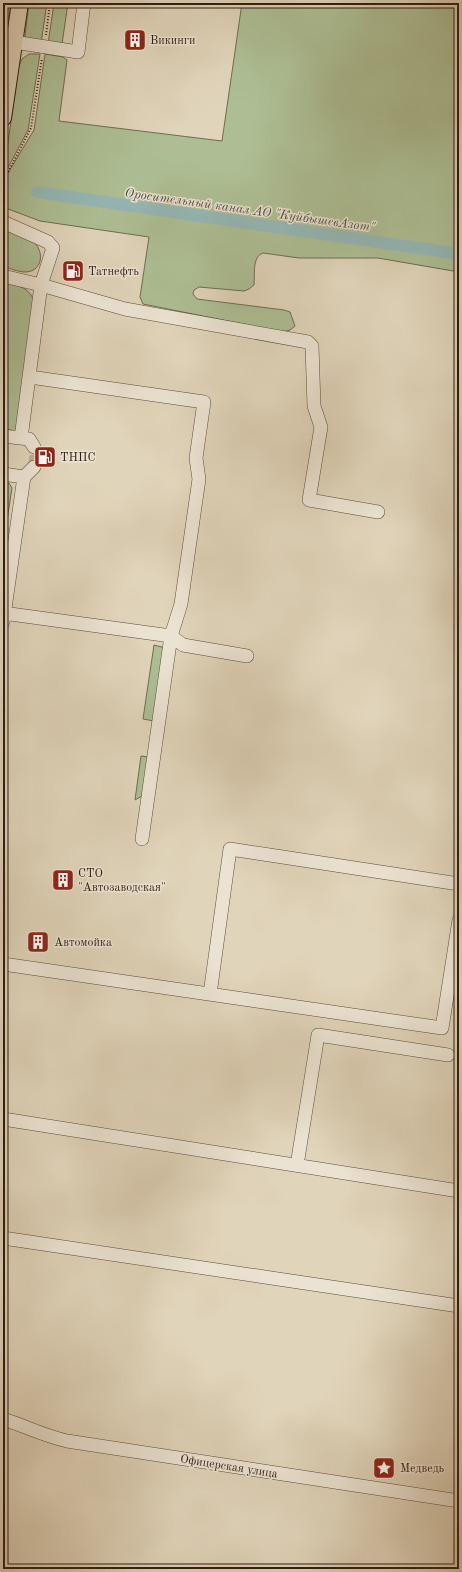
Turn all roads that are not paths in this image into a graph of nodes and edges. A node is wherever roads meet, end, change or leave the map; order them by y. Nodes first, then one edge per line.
1 (20, 3) edge
2 (84, 3) edge
3 (14, 42) junction
4 (3, 118) edge
5 (3, 222) edge
6 (3, 276) edge
7 (41, 285) junction
8 (30, 377) junction
9 (3, 436) edge
10 (21, 438) junction
11 (34, 447) dead end
12 (34, 467) tunnel mouth
13 (3, 474) edge
14 (24, 477) junction
15 (378, 512) dead end
16 (3, 616) edge
17 (171, 636) junction
18 (246, 656) dead end
19 (142, 839) dead end
20 (459, 884) edge
21 (459, 920) edge
22 (3, 964) edge
23 (210, 994) junction
24 (448, 1055) dead end
25 (3, 1120) edge
26 (297, 1165) junction
27 (459, 1191) edge
28 (3, 1238) edge
29 (459, 1306) edge
30 (3, 1419) edge
31 (459, 1501) edge

1 - 3 main road
2 - 3 street
3 - 4 main road
5 - 7 street
6 - 7 street
7 - 8 street
7 - 15 street
8 - 10 street
8 - 17 street
9 - 10 street
10 - 11 street
12 - 14 street
13 - 14 street
14 - 16 street
16 - 17 street
17 - 18 street
17 - 19 street
20 - 23 street
21 - 23 street
22 - 23 street
24 - 26 street
25 - 26 street
26 - 27 street
28 - 29 street
30 - 31 street, Офицерская улица

